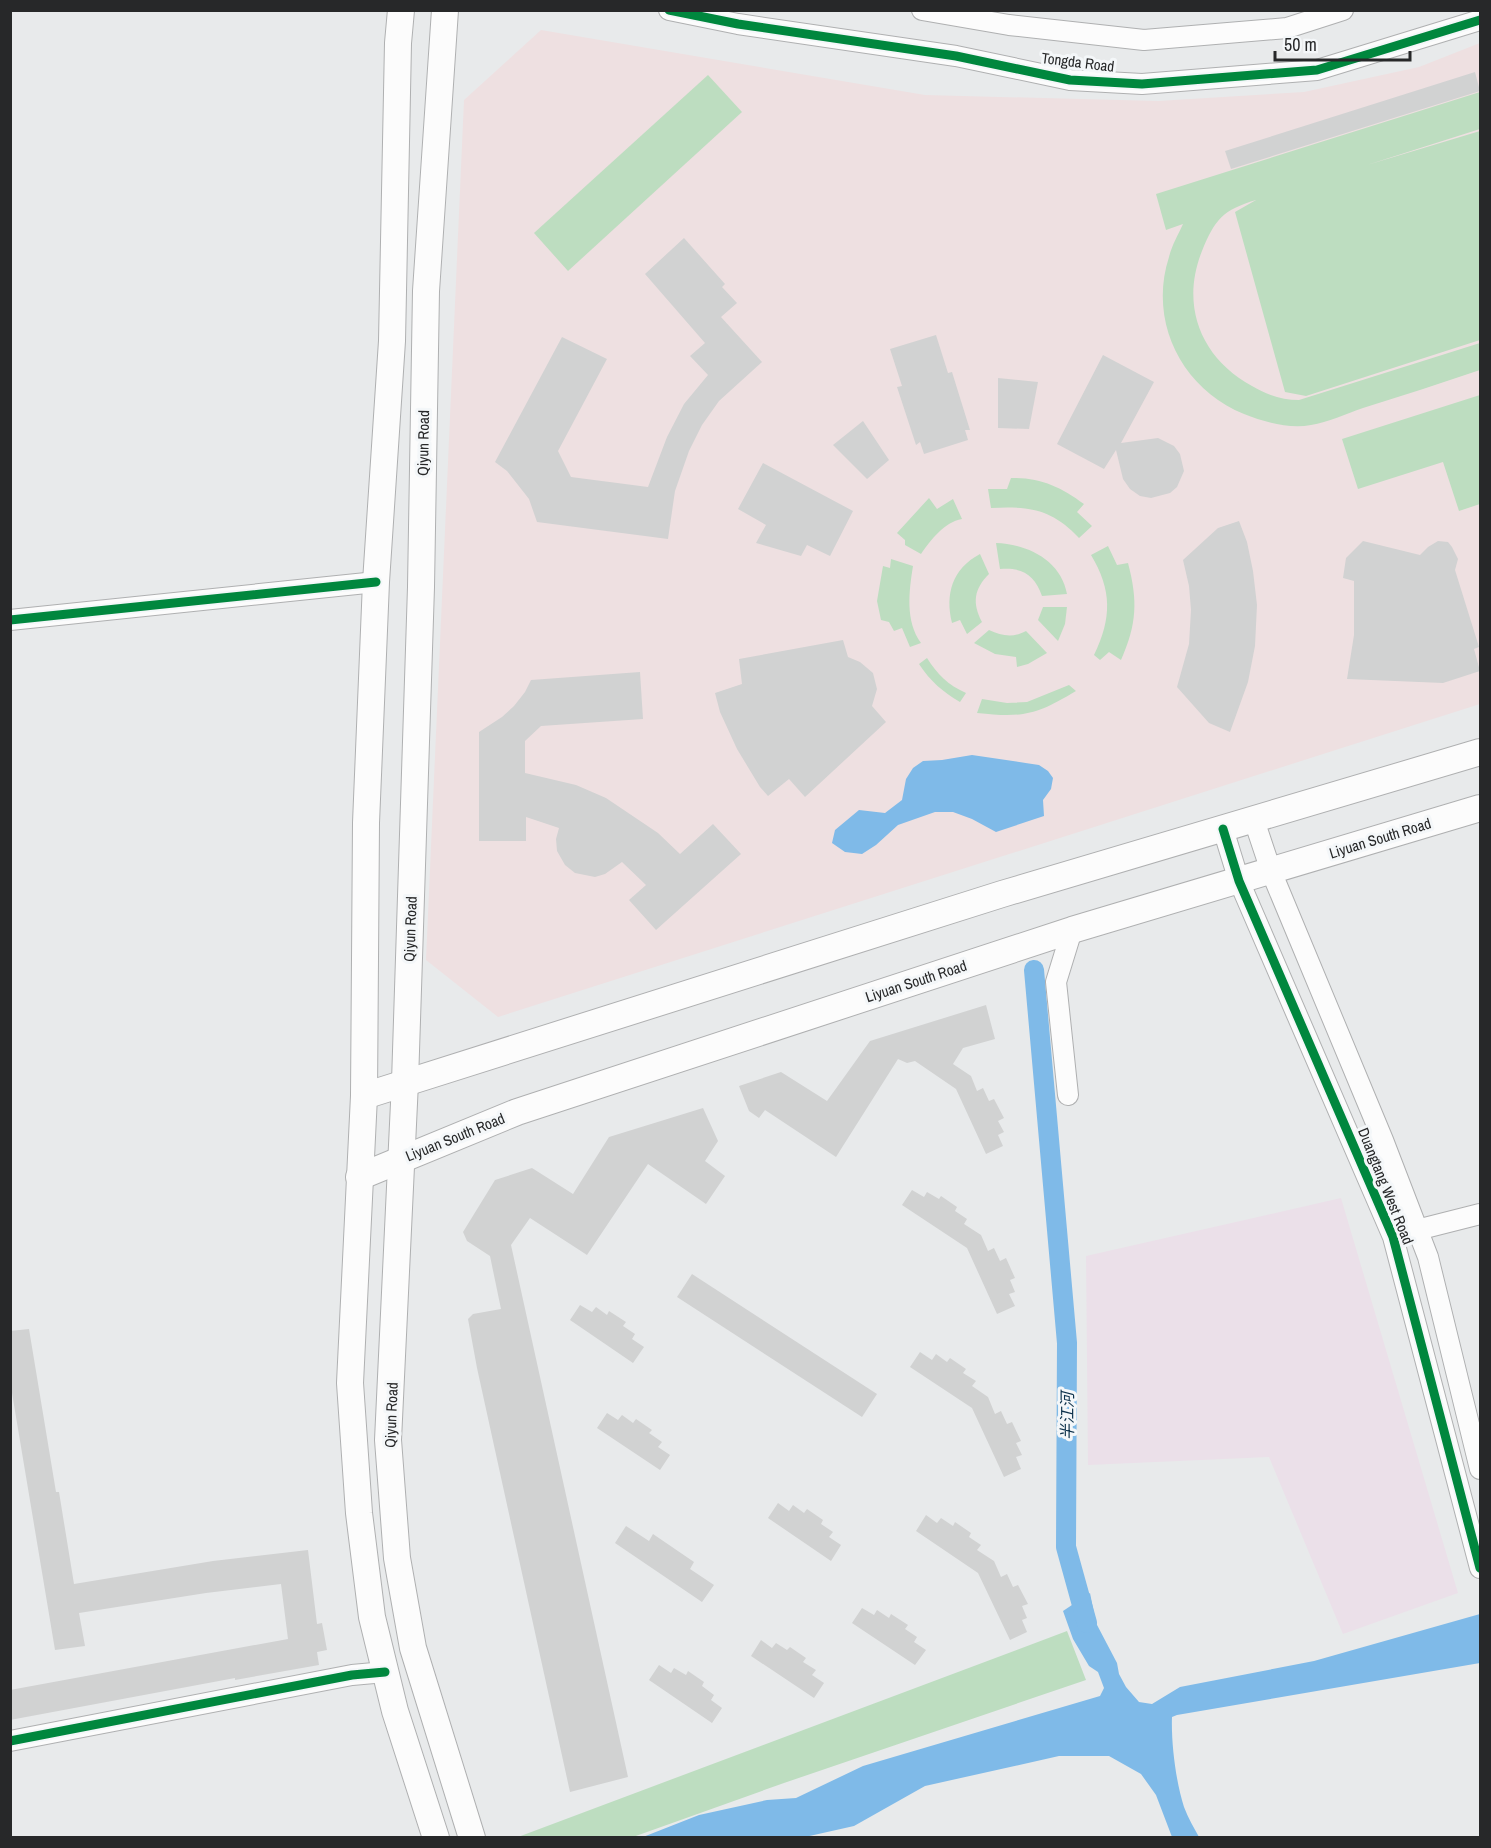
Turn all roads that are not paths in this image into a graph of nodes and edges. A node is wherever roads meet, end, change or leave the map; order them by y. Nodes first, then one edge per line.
1 (401, 10) edge
2 (445, 10) edge
3 (669, 10) edge
4 (922, 10) edge
5 (1343, 10) edge
6 (1480, 20) edge
7 (376, 582) junction
8 (10, 620) edge
9 (1480, 752) edge
10 (1480, 808) edge
11 (1254, 820) junction
12 (1222, 829) junction
13 (1271, 871) junction
14 (1239, 880) junction
15 (1072, 930) junction
16 (405, 1082) junction
17 (364, 1095) junction
18 (1068, 1095) dead end
19 (402, 1158) junction
20 (359, 1177) junction
21 (1480, 1214) edge
22 (1417, 1229) junction
23 (1393, 1237) junction
24 (1480, 1469) edge
25 (1480, 1568) edge
26 (385, 1672) junction
27 (10, 1741) edge
28 (436, 1838) edge
29 (472, 1838) edge

1 - 7 main road
2 - 16 main road, Qiyun Road
3 - 6 street, Tongda Road
4 - 5 street, Tongda Road
7 - 8 street
7 - 17 main road
9 - 11 main road
10 - 13 main road, Liyuan South Road
11 - 12 main road
11 - 13 street, Duangtang West Road
12 - 14 street, Duangtang West Road
12 - 16 main road
13 - 14 main road, Liyuan South Road
13 - 22 street, Duangtang West Road
14 - 15 main road, Liyuan South Road
14 - 23 street, Duangtang West Road
15 - 18 street
15 - 19 main road, Liyuan South Road
16 - 17 main road
16 - 19 main road, Qiyun Road
17 - 20 main road
19 - 20 main road, Liyuan South Road
19 - 29 main road, Qiyun Road
20 - 26 main road
21 - 22 street
22 - 23 street
22 - 24 street, Duangtang West Road
23 - 25 street, Duangtang West Road
26 - 27 street
26 - 28 main road

